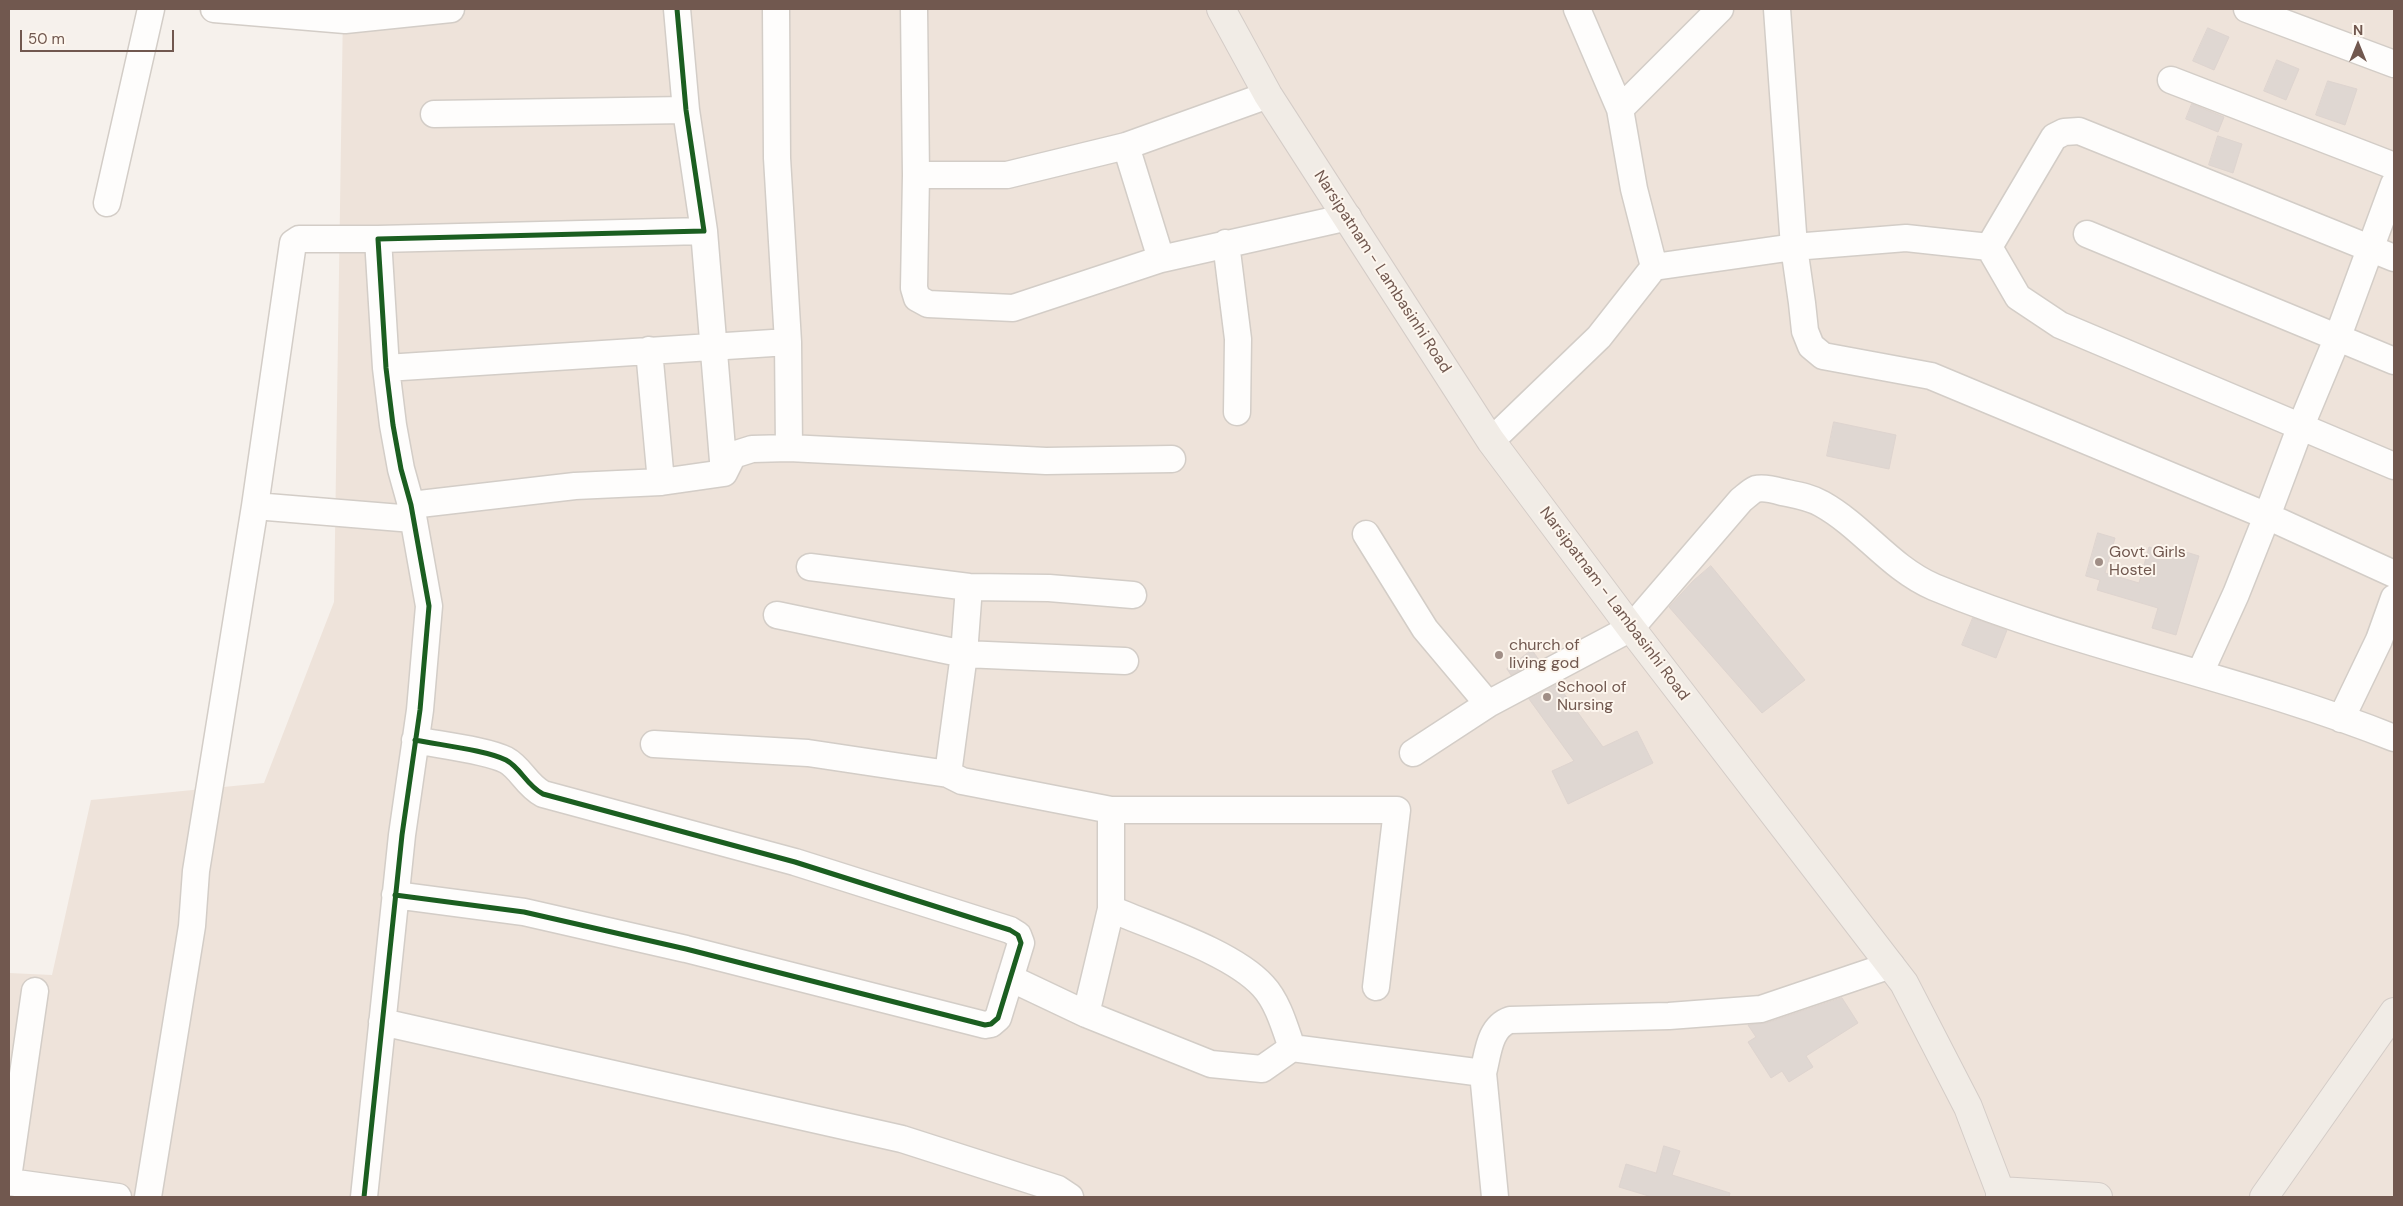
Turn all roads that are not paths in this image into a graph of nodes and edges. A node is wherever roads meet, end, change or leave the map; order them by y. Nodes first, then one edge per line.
1 (151, 9) edge
2 (214, 9) edge
3 (451, 9) edge
4 (677, 9) edge
5 (776, 9) edge
6 (914, 9) edge
7 (1221, 9) edge
8 (1577, 9) edge
9 (1720, 9) edge
10 (1777, 9) edge
11 (2247, 9) edge
12 (2394, 64) edge
13 (2171, 80) dead end
14 (1268, 95) junction
15 (1620, 109) junction
16 (686, 110) junction
17 (434, 114) dead end
18 (1126, 146) junction
19 (2394, 166) edge
20 (916, 175) junction
21 (2394, 184) edge
22 (107, 203) dead end
23 (1348, 217) junction
24 (704, 231) junction
25 (2087, 234) dead end
26 (378, 239) junction
27 (1226, 243) junction
28 (1794, 247) junction
29 (1989, 247) junction
30 (2370, 249) junction
31 (2394, 258) edge
32 (1161, 259) junction
33 (1654, 267) junction
34 (2337, 339) junction
35 (788, 342) junction
36 (714, 346) junction
37 (649, 350) junction
38 (2394, 361) edge
39 (386, 368) junction
40 (1237, 412) dead end
41 (2300, 428) junction
42 (1491, 441) junction
43 (789, 448) junction
44 (1172, 459) dead end
45 (2394, 466) edge
46 (724, 473) junction
47 (661, 482) junction
48 (255, 506) junction
49 (412, 512) junction
50 (2267, 516) junction
51 (1366, 534) dead end
52 (810, 567) dead end
53 (2394, 574) edge
54 (969, 587) junction
55 (1133, 595) dead end
56 (2394, 598) edge
57 (776, 615) dead end
58 (1631, 628) junction
59 (2387, 644) edge
60 (964, 654) junction
61 (1125, 660) dead end
62 (2200, 673) junction
63 (1488, 704) junction
64 (2341, 719) junction
65 (2394, 738) edge
66 (415, 740) junction
67 (654, 744) dead end
68 (1413, 753) dead end
69 (948, 774) junction
70 (1111, 810) junction
71 (395, 895) junction
72 (1111, 909) junction
73 (1891, 965) junction
74 (1010, 978) junction
75 (1376, 987) dead end
76 (35, 991) dead end
77 (1086, 1014) junction
78 (2394, 1016) edge
79 (382, 1022) junction
80 (1292, 1048) junction
81 (1483, 1073) junction
82 (9, 1171) edge
83 (9, 1182) edge
84 (2000, 1194) edge
85 (118, 1197) edge
86 (148, 1197) edge
87 (364, 1197) edge
88 (1070, 1197) edge
89 (1495, 1197) edge
90 (2098, 1197) edge
91 (2264, 1197) edge

1 - 22 street
2 - 3 street
4 - 16 street
5 - 35 street
6 - 20 street
7 - 14 main road, Narsipatnam - Lambasinhi Road
8 - 15 street
9 - 15 street
10 - 28 street
11 - 12 street
13 - 19 street
14 - 18 street
14 - 23 main road, Narsipatnam - Lambasinhi Road
15 - 33 street
16 - 17 street
16 - 24 street
18 - 20 street
18 - 32 street
20 - 32 street
21 - 30 street
23 - 27 street
23 - 42 main road, Narsipatnam - Lambasinhi Road
24 - 26 street
24 - 36 street
25 - 34 street
26 - 39 street
26 - 48 street
27 - 32 street
27 - 40 street
28 - 29 street
28 - 33 street
28 - 50 street
29 - 30 street
29 - 41 street
30 - 31 street
30 - 34 street
33 - 42 street
34 - 38 street
34 - 41 street
35 - 36 street
35 - 43 street
36 - 37 street
36 - 46 street
37 - 39 street
37 - 47 street
39 - 49 street
41 - 45 street
41 - 50 street
42 - 58 main road, Narsipatnam - Lambasinhi Road
43 - 44 street
43 - 46 street
46 - 47 street
47 - 49 street
48 - 49 street
48 - 86 street
49 - 66 street
50 - 53 street
50 - 62 street
51 - 63 street
52 - 54 street
54 - 55 street
54 - 60 street
56 - 59 street
57 - 60 street
58 - 62 street
58 - 63 street
58 - 73 main road, Narsipatnam - Lambasinhi Road
59 - 64 street
60 - 61 street
60 - 69 street
62 - 64 street
63 - 68 street
64 - 65 street
66 - 71 street
66 - 74 street
67 - 69 street
69 - 70 street
70 - 72 street
70 - 75 street
71 - 74 street
71 - 79 street
72 - 77 street
72 - 80 street
73 - 81 street
73 - 84 main road, Narsipatnam - Lambasinhi Road
74 - 77 street
76 - 82 street
77 - 80 street
78 - 91 main road
79 - 87 street
79 - 88 street
80 - 81 street
81 - 89 street
83 - 85 street
84 - 90 main road

